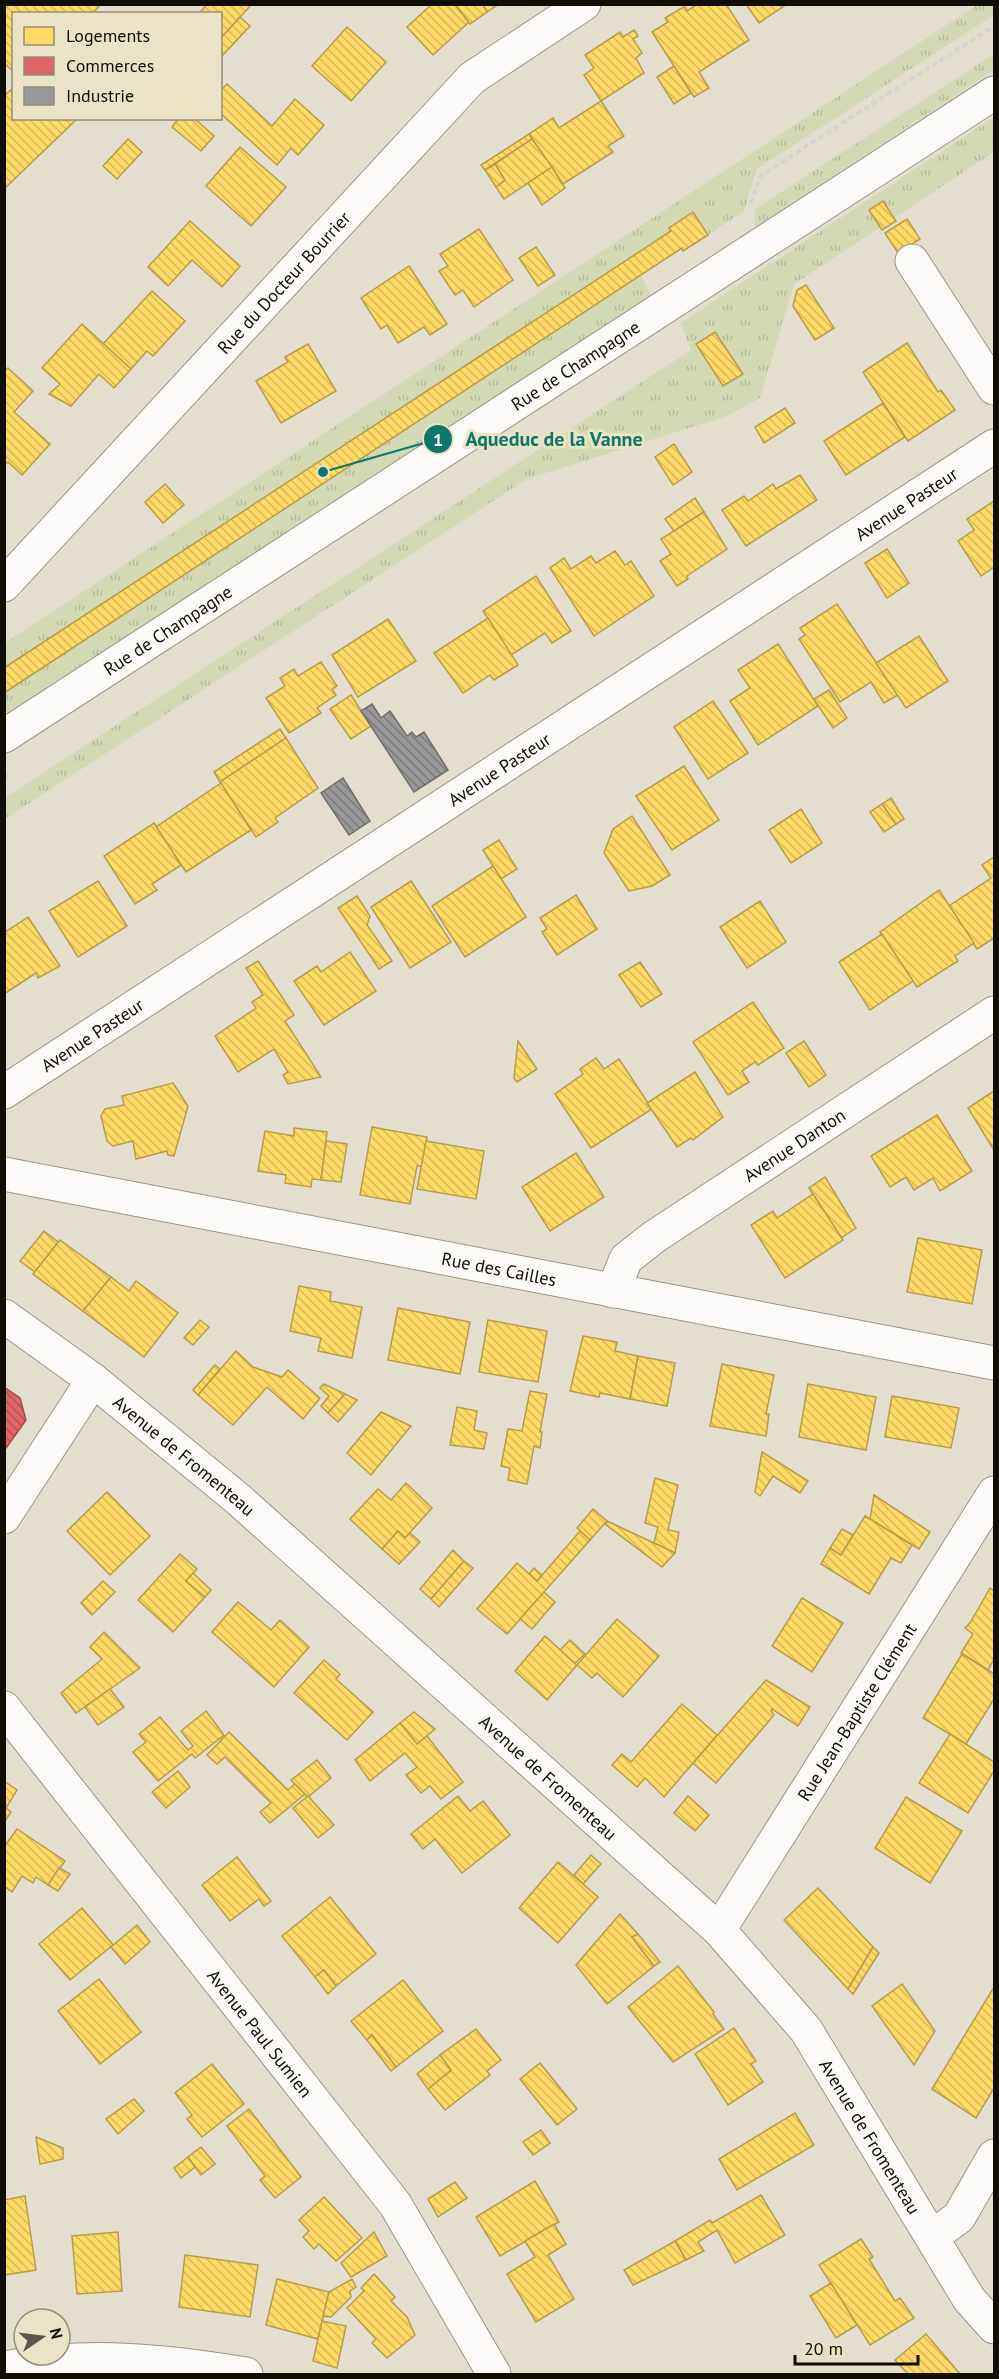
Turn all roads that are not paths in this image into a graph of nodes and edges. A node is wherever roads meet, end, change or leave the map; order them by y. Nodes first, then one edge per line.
1 (584, 4) edge
2 (994, 93) edge
3 (912, 261) dead end
4 (994, 388) edge
5 (994, 446) edge
6 (4, 585) edge
7 (4, 736) edge
8 (994, 1013) edge
9 (4, 1092) edge
10 (4, 1174) edge
11 (613, 1291) junction
12 (4, 1316) edge
13 (994, 1362) edge
14 (93, 1380) junction
15 (994, 1492) edge
16 (4, 1517) edge
17 (4, 1708) edge
18 (719, 1930) junction
19 (994, 2156) edge
20 (932, 2237) junction
21 (994, 2326) edge
22 (4, 2368) edge
23 (246, 2374) edge
24 (494, 2374) edge

1 - 6 street, Rue du Docteur Bourrier
2 - 7 street, Rue de Champagne
3 - 4 street
5 - 9 street, Avenue Pasteur
8 - 11 street, Avenue Danton
10 - 11 street, Rue des Cailles
11 - 13 street, Rue des Cailles
12 - 14 street, Avenue de Fromenteau
14 - 16 street
14 - 18 street, Avenue de Fromenteau
15 - 18 street, Rue Jean-Baptiste Clément
17 - 24 street, Avenue Paul Sumien
18 - 20 street, Avenue de Fromenteau
19 - 20 street
20 - 21 street, Avenue de Fromenteau
22 - 23 street

